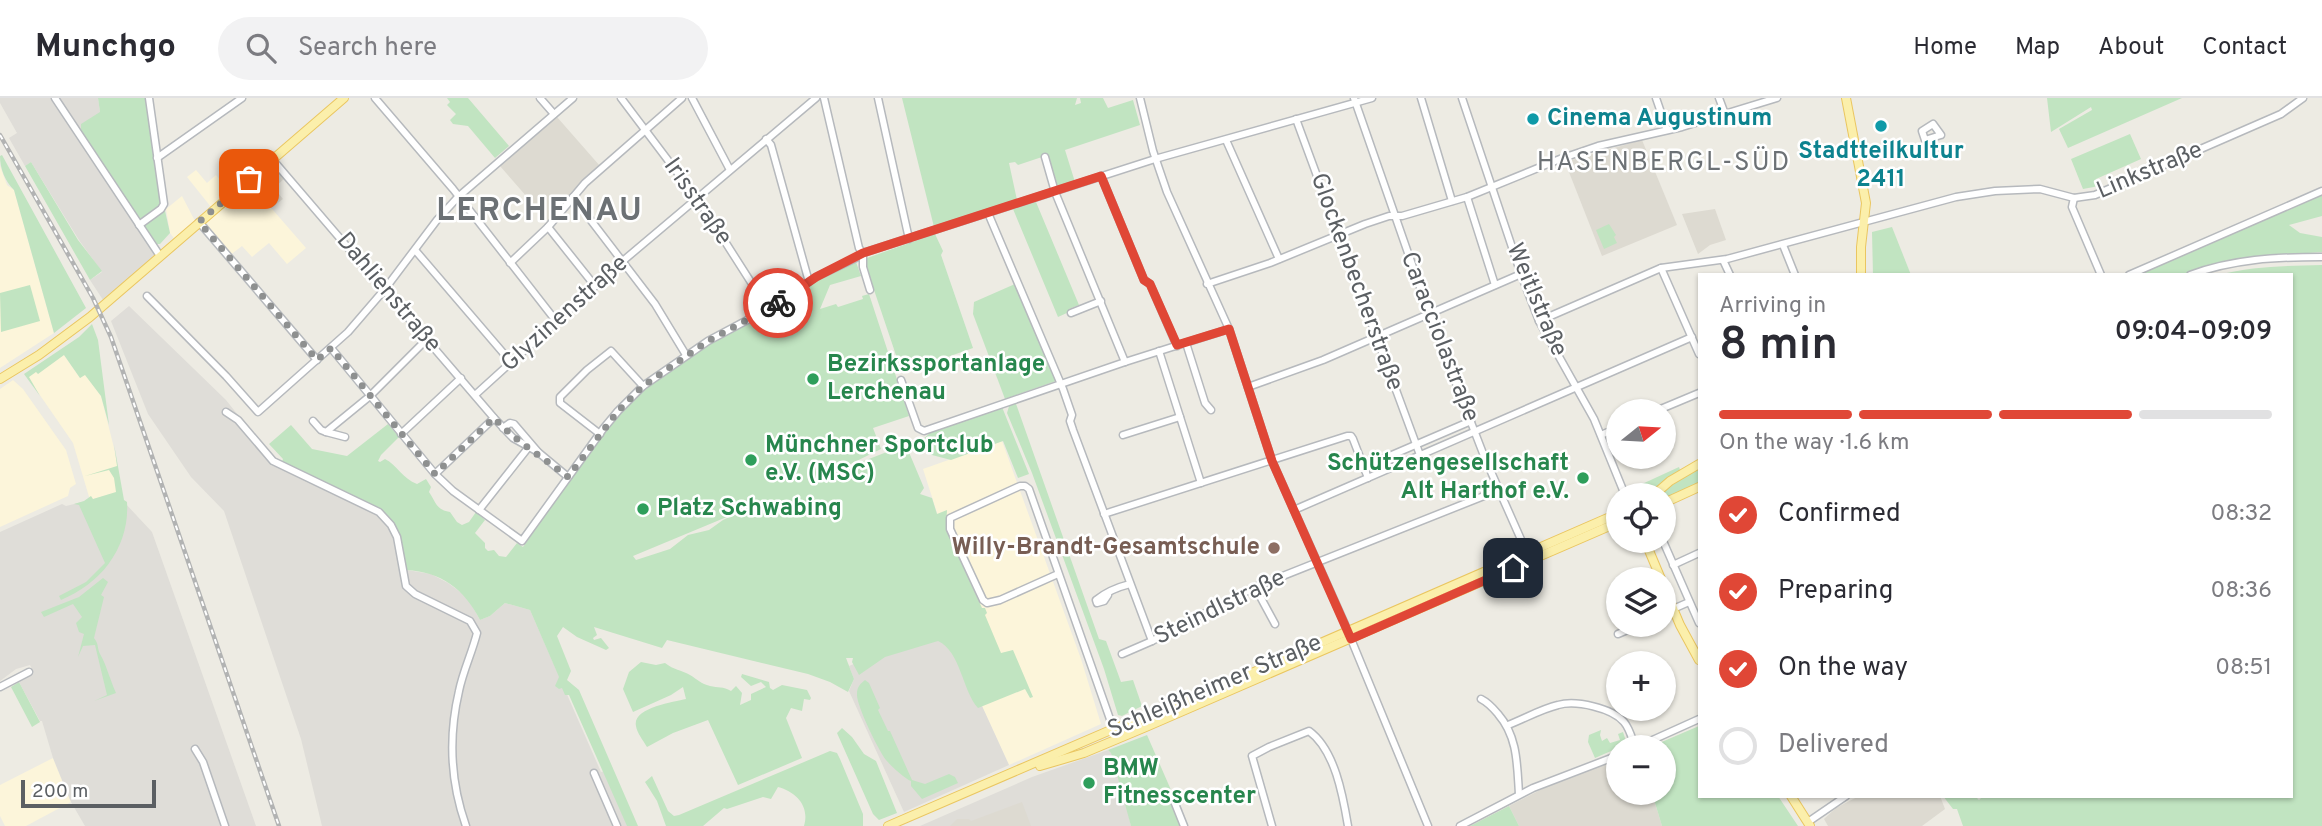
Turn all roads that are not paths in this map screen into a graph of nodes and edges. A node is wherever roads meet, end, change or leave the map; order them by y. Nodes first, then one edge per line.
1 (55, 98) edge
2 (149, 98) edge
3 (242, 98) edge
4 (374, 98) edge
5 (540, 98) edge
6 (573, 98) edge
7 (621, 98) edge
8 (682, 98) edge
9 (692, 98) edge
10 (816, 98) edge
11 (824, 98) edge
12 (878, 98) edge
13 (1140, 98) edge
14 (1372, 98) edge
15 (1421, 98) edge
16 (1462, 98) edge
17 (1656, 98) edge
18 (1719, 98) edge
19 (1775, 98) edge
20 (1846, 98) edge
21 (2303, 98) edge
22 (342, 99) edge
23 (1355, 100) edge
24 (554, 114) junction
25 (1725, 114) junction
26 (1296, 119) junction
27 (645, 130) junction
28 (1667, 130) junction
29 (766, 139) junction
30 (1226, 139) junction
31 (1045, 157) dead end
32 (157, 158) junction
33 (272, 159) junction
34 (1155, 159) junction
35 (730, 170) junction
36 (1101, 176) junction
37 (1492, 186) junction
38 (1055, 191) junction
39 (2322, 191) edge
40 (458, 197) junction
41 (573, 197) junction
42 (1466, 197) junction
43 (695, 198) junction
44 (2074, 198) junction
45 (1452, 201) junction
46 (988, 213) junction
47 (1394, 216) junction
48 (199, 222) junction
49 (1864, 222) junction
50 (139, 225) junction
51 (548, 227) junction
52 (1340, 235) junction
53 (909, 239) junction
54 (1783, 245) junction
55 (415, 250) junction
56 (863, 253) junction
57 (160, 256) junction
58 (2322, 257) edge
59 (1279, 259) junction
60 (624, 260) junction
61 (1723, 260) junction
62 (510, 263) junction
63 (1661, 268) junction
64 (1729, 273) edge
65 (1794, 273) edge
66 (1861, 273) edge
67 (2100, 273) edge
68 (2134, 273) edge
69 (2196, 273) edge
70 (1521, 274) junction
71 (809, 282) junction
72 (1207, 284) junction
73 (1495, 285) junction
74 (595, 286) junction
75 (385, 289) junction
76 (870, 290) dead end
77 (148, 296) dead end
78 (1101, 301) junction
79 (768, 309) junction
80 (1071, 313) dead end
81 (1429, 313) junction
82 (556, 321) junction
83 (1539, 321) junction
84 (1229, 329) junction
85 (1692, 337) junction
86 (1376, 338) junction
87 (427, 339) junction
88 (1186, 343) junction
89 (1177, 345) junction
90 (331, 348) junction
91 (1159, 351) junction
92 (1698, 352) edge
93 (686, 355) junction
94 (317, 360) junction
95 (512, 362) junction
96 (1125, 362) junction
97 (0, 379) edge
98 (460, 379) junction
99 (901, 380) dead end
100 (1060, 384) junction
101 (643, 386) junction
102 (1248, 387) junction
103 (1576, 387) junction
104 (1698, 393) edge
105 (475, 395) junction
106 (370, 396) junction
107 (1676, 403) edge
108 (1211, 410) dead end
109 (226, 412) dead end
110 (1180, 417) junction
111 (494, 418) junction
112 (313, 421) dead end
113 (1471, 421) junction
114 (503, 428) junction
115 (1474, 430) junction
116 (326, 432) junction
117 (1606, 433) edge
118 (401, 434) junction
119 (600, 434) junction
120 (1123, 435) dead end
121 (1601, 435) junction
122 (345, 437) dead end
123 (1416, 445) junction
124 (528, 448) junction
125 (538, 452) junction
126 (1420, 455) junction
127 (1272, 461) junction
128 (1698, 465) edge
129 (1364, 467) junction
130 (435, 474) junction
131 (568, 477) junction
132 (1368, 478) junction
133 (1201, 483) junction
134 (1621, 483) edge
135 (1668, 483) edge
136 (1698, 487) edge
137 (1499, 490) junction
138 (1676, 498) edge
139 (479, 510) junction
140 (1294, 510) junction
141 (1104, 514) junction
142 (1606, 521) edge
143 (1606, 525) edge
144 (1597, 527) junction
145 (1527, 553) junction
146 (1668, 553) edge
147 (1698, 553) edge
148 (1317, 563) junction
149 (1673, 565) junction
150 (1513, 568) junction
151 (1058, 574) junction
152 (1130, 584) junction
153 (1255, 587) junction
154 (1108, 595) dead end
155 (1689, 602) junction
156 (1676, 608) edge
157 (1698, 619) edge
158 (1676, 622) edge
159 (1275, 624) dead end
160 (1349, 635) junction
161 (1152, 641) junction
162 (1122, 654) dead end
163 (1698, 658) edge
164 (29, 671) dead end
165 (0, 687) edge
166 (1481, 699) dead end
167 (1698, 719) edge
168 (1508, 726) junction
169 (1113, 729) junction
170 (1631, 735) edge
171 (1663, 735) edge
172 (1117, 739) junction
173 (195, 750) dead end
174 (1606, 760) edge
175 (594, 773) dead end
176 (1519, 794) junction
177 (1172, 796) dead end
178 (1792, 798) edge
179 (1843, 798) edge
180 (1809, 824) edge
181 (225, 826) edge
182 (466, 826) edge
183 (617, 826) edge
184 (888, 826) edge
185 (899, 826) edge
186 (1184, 826) edge
187 (1272, 826) edge
188 (1348, 826) edge
189 (1428, 826) edge
190 (1461, 826) edge

1 - 50 street
2 - 32 street
3 - 32 street
4 - 40 street
5 - 24 street
6 - 24 street
7 - 27 street, Irisstraße
8 - 27 street
9 - 35 street
10 - 29 street, Glyzinenstraße
11 - 56 street
12 - 53 street
13 - 34 street
14 - 23 street
15 - 45 street
16 - 37 street, Weitlstraße
17 - 28 street
18 - 25 street
19 - 25 street
20 - 49 main road
21 - 44 street, Linkstraße
22 - 33 main road
23 - 26 street
23 - 47 street, Caracciolastraße
24 - 40 street
25 - 28 street
26 - 30 street
26 - 52 street, Glockenbecherstraße
27 - 41 street
27 - 43 street, Irisstraße
28 - 37 street
29 - 35 street, Glyzinenstraße
29 - 71 street
30 - 34 street
30 - 59 street
31 - 38 street
32 - 50 street
33 - 48 main road
33 - 75 street, Dahlienstraße
34 - 36 street
34 - 72 street
35 - 43 street, Glyzinenstraße
36 - 38 street
36 - 89 street
37 - 42 street
37 - 70 street, Weitlstraße
38 - 46 street
38 - 78 street
39 - 68 street
40 - 55 street
40 - 62 street
41 - 51 street
41 - 60 street
42 - 45 street
42 - 73 street
43 - 60 street, Glyzinenstraße
43 - 79 street, Irisstraße
44 - 49 street, Linkstraße
44 - 67 street
45 - 47 street
46 - 53 street
46 - 100 street
47 - 52 street
47 - 81 street, Caracciolastraße
48 - 57 main road
48 - 94 street
49 - 54 street, Linkstraße
49 - 66 main road
50 - 57 street
51 - 62 street
51 - 74 street
52 - 59 street
52 - 86 street, Glockenbecherstraße
53 - 56 street
54 - 61 street, Linkstraße
54 - 65 street
55 - 75 street
55 - 95 street
56 - 71 street
56 - 76 street
57 - 97 main road
58 - 69 street
59 - 72 street
60 - 74 street, Glyzinenstraße
60 - 93 street
61 - 63 street, Linkstraße
61 - 64 street
62 - 82 street
63 - 83 street, Linkstraße
63 - 85 street
70 - 73 street
70 - 83 street, Weitlstraße
71 - 79 street
72 - 84 street
73 - 81 street
74 - 82 street, Glyzinenstraße
75 - 87 street, Dahlienstraße
75 - 90 street
77 - 94 street
78 - 80 street
78 - 96 street
79 - 93 street
81 - 86 street
81 - 113 street, Caracciolastraße
82 - 95 street, Glyzinenstraße
83 - 103 street, Weitlstraße
84 - 88 street
84 - 102 street
85 - 92 street
85 - 103 street
86 - 102 street
86 - 123 street, Glockenbecherstraße
87 - 98 street, Dahlienstraße
87 - 106 street
88 - 89 street
88 - 108 street
89 - 91 street
90 - 94 street
90 - 106 street
91 - 96 street
91 - 110 street
93 - 101 street
95 - 105 street, Glyzinenstraße
96 - 100 street
98 - 105 street, Dahlienstraße
98 - 118 street
99 - 100 street
100 - 141 street
101 - 119 street
101 - 119 street
102 - 127 street
103 - 115 street
103 - 121 street, Weitlstraße
104 - 107 street
105 - 111 street, Dahlienstraße
106 - 116 street
106 - 118 street
109 - 182 street
110 - 120 street
110 - 133 street
111 - 114 street, Dahlienstraße
111 - 130 street
112 - 116 street
113 - 115 street, Caracciolastraße
113 - 123 street
114 - 124 street, Dahlienstraße
114 - 125 street, Dahlienstraße
115 - 126 street
115 - 137 street, Caracciolastraße
116 - 122 street
117 - 121 street
118 - 130 street
119 - 131 street
121 - 134 street, Weitlstraße
123 - 126 street, Glockenbecherstraße
123 - 129 street
124 - 125 street, Dahlienstraße
124 - 139 street
125 - 131 street, Dahlienstraße
126 - 132 street
127 - 129 street
127 - 133 street
127 - 140 street
128 - 135 main road
129 - 132 street
130 - 139 street
131 - 139 street
132 - 140 street
133 - 141 street
136 - 138 main road
137 - 145 street, Caracciolastraße
137 - 148 street, Steindlstraße
140 - 148 street
141 - 152 street
142 - 144 main road, Schleißheimer Straße
143 - 144 main road, Schleißheimer Straße
144 - 145 main road, Schleißheimer Straße
144 - 150 main road, Schleißheimer Straße
145 - 150 street
145 - 160 main road, Schleißheimer Straße
146 - 149 street
147 - 149 street
148 - 153 street, Steindlstraße
148 - 160 street
149 - 155 street
150 - 160 main road, Schleißheimer Straße
151 - 151 street
151 - 169 street
152 - 154 street
152 - 161 street
153 - 159 street
153 - 161 street, Steindlstraße
155 - 156 street
155 - 157 street
158 - 163 main road
160 - 169 main road, Schleißheimer Straße
160 - 172 main road, Schleißheimer Straße
160 - 189 street
161 - 162 street, Steindlstraße
164 - 165 street
166 - 168 street
167 - 171 street
168 - 170 street
168 - 176 street
169 - 172 street
169 - 184 main road, Schleißheimer Straße
172 - 185 main road, Schleißheimer Straße
173 - 181 street
174 - 176 street
175 - 183 street
176 - 190 street
177 - 186 street
178 - 180 main road
179 - 180 street
187 - 188 street

